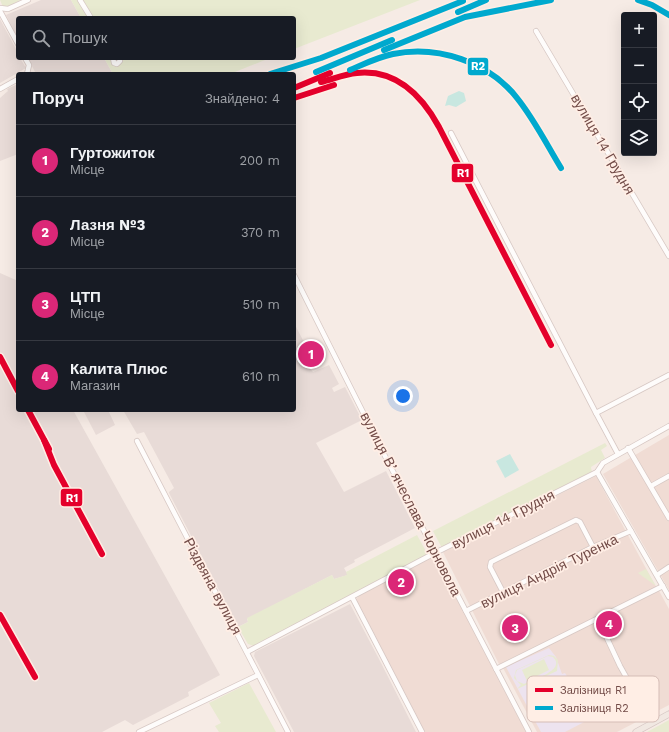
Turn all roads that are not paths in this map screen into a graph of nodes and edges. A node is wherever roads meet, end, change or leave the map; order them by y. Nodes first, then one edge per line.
1 (28, 0) edge
2 (80, 0) edge
3 (0, 10) edge
4 (90, 16) edge
5 (536, 31) dead end
6 (16, 40) edge
7 (26, 60) edge
8 (113, 60) edge
9 (120, 60) edge
10 (27, 72) edge
11 (16, 80) edge
12 (0, 89) edge
13 (451, 133) dead end
14 (669, 256) edge
15 (296, 279) edge
16 (669, 375) edge
17 (596, 413) junction
18 (669, 426) edge
19 (136, 441) dead end
20 (628, 448) junction
21 (618, 454) junction
22 (597, 472) junction
23 (669, 476) edge
24 (651, 486) junction
25 (669, 517) edge
26 (631, 532) junction
27 (593, 547) junction
28 (436, 553) junction
29 (669, 568) edge
30 (657, 575) junction
31 (663, 586) junction
32 (503, 592) junction
33 (352, 597) junction
34 (669, 597) edge
35 (466, 611) junction
36 (598, 619) junction
37 (247, 652) junction
38 (496, 669) junction
39 (258, 674) junction
40 (626, 676) edge
41 (669, 714) edge
42 (659, 719) edge
43 (652, 723) edge
44 (139, 732) edge
45 (288, 732) edge
46 (422, 732) edge
47 (529, 732) edge
48 (636, 732) edge

1 - 3 street
2 - 4 street
3 - 6 street
5 - 14 street, вулиця 14 Грудня
7 - 10 street
8 - 9 street
11 - 12 street
13 - 17 street
15 - 28 street, вулиця Вʼячеслава Чорновола
16 - 17 street
17 - 21 street
18 - 20 street, вулиця 14 Грудня
19 - 37 street, Різдвяна вулиця
20 - 21 street, вулиця 14 Грудня
20 - 24 street
21 - 22 street, вулиця 14 Грудня
22 - 26 street
22 - 28 street, вулиця 14 Грудня
23 - 24 street
24 - 25 street
26 - 27 street, вулиця Андрія Туренка
26 - 30 street
27 - 32 street, вулиця Андрія Туренка
27 - 32 street
28 - 33 street, вулиця 14 Грудня
28 - 35 street, вулиця Вʼячеслава Чорновола
29 - 30 street
30 - 31 street
31 - 34 street
31 - 36 street
32 - 35 street, вулиця Андрія Туренка
33 - 37 street, вулиця 14 Грудня
33 - 46 street
35 - 38 street, вулиця Вʼячеслава Чорновола
36 - 38 street
36 - 40 street
37 - 39 street, Різдвяна вулиця
38 - 47 street, вулиця Вʼячеслава Чорновола
39 - 44 street
39 - 45 street, Різдвяна вулиця
41 - 42 main road
43 - 48 main road

